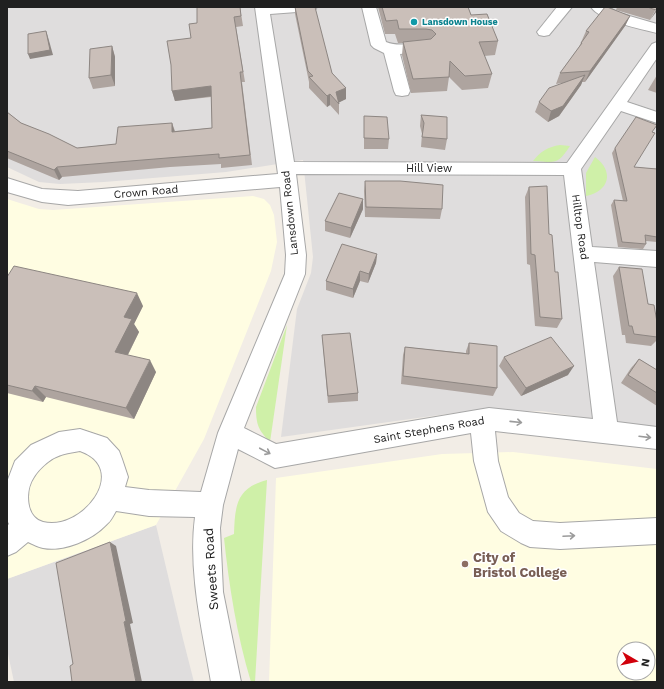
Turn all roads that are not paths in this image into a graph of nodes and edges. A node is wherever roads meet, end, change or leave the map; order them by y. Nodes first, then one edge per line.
1 (310, 7) edge
2 (369, 7) edge
3 (565, 7) edge
4 (598, 7) edge
5 (262, 9) edge
6 (657, 29) edge
7 (544, 32) dead end
8 (657, 47) edge
9 (424, 48) edge
10 (391, 50) junction
11 (402, 91) dead end
12 (618, 104) junction
13 (657, 118) edge
14 (572, 169) junction
15 (286, 174) junction
16 (7, 186) edge
17 (584, 254) junction
18 (657, 259) edge
19 (482, 421) junction
20 (606, 432) junction
21 (230, 433) junction
22 (657, 438) edge
23 (110, 498) junction
24 (210, 505) junction
25 (657, 531) edge
26 (17, 535) edge
27 (226, 682) edge

1 - 5 street
2 - 10 street
3 - 7 street
4 - 6 street
5 - 15 street, Lansdown Road
8 - 12 street
9 - 10 street
10 - 11 street
12 - 13 street
12 - 14 street
14 - 15 street, Hill View
14 - 17 street, Hilltop Road
15 - 16 street, Crown Road
15 - 21 street, Lansdown Road
17 - 18 street
17 - 20 street, Hilltop Road
19 -> 20 street, Saint Stephens Road
21 -> 19 street, Saint Stephens Road
19 -> 25 street
20 -> 22 street, Saint Stephens Road
21 - 24 street, Sweets Road
23 - 24 street
23 - 26 street
23 - 26 street
24 - 27 street, Sweets Road

